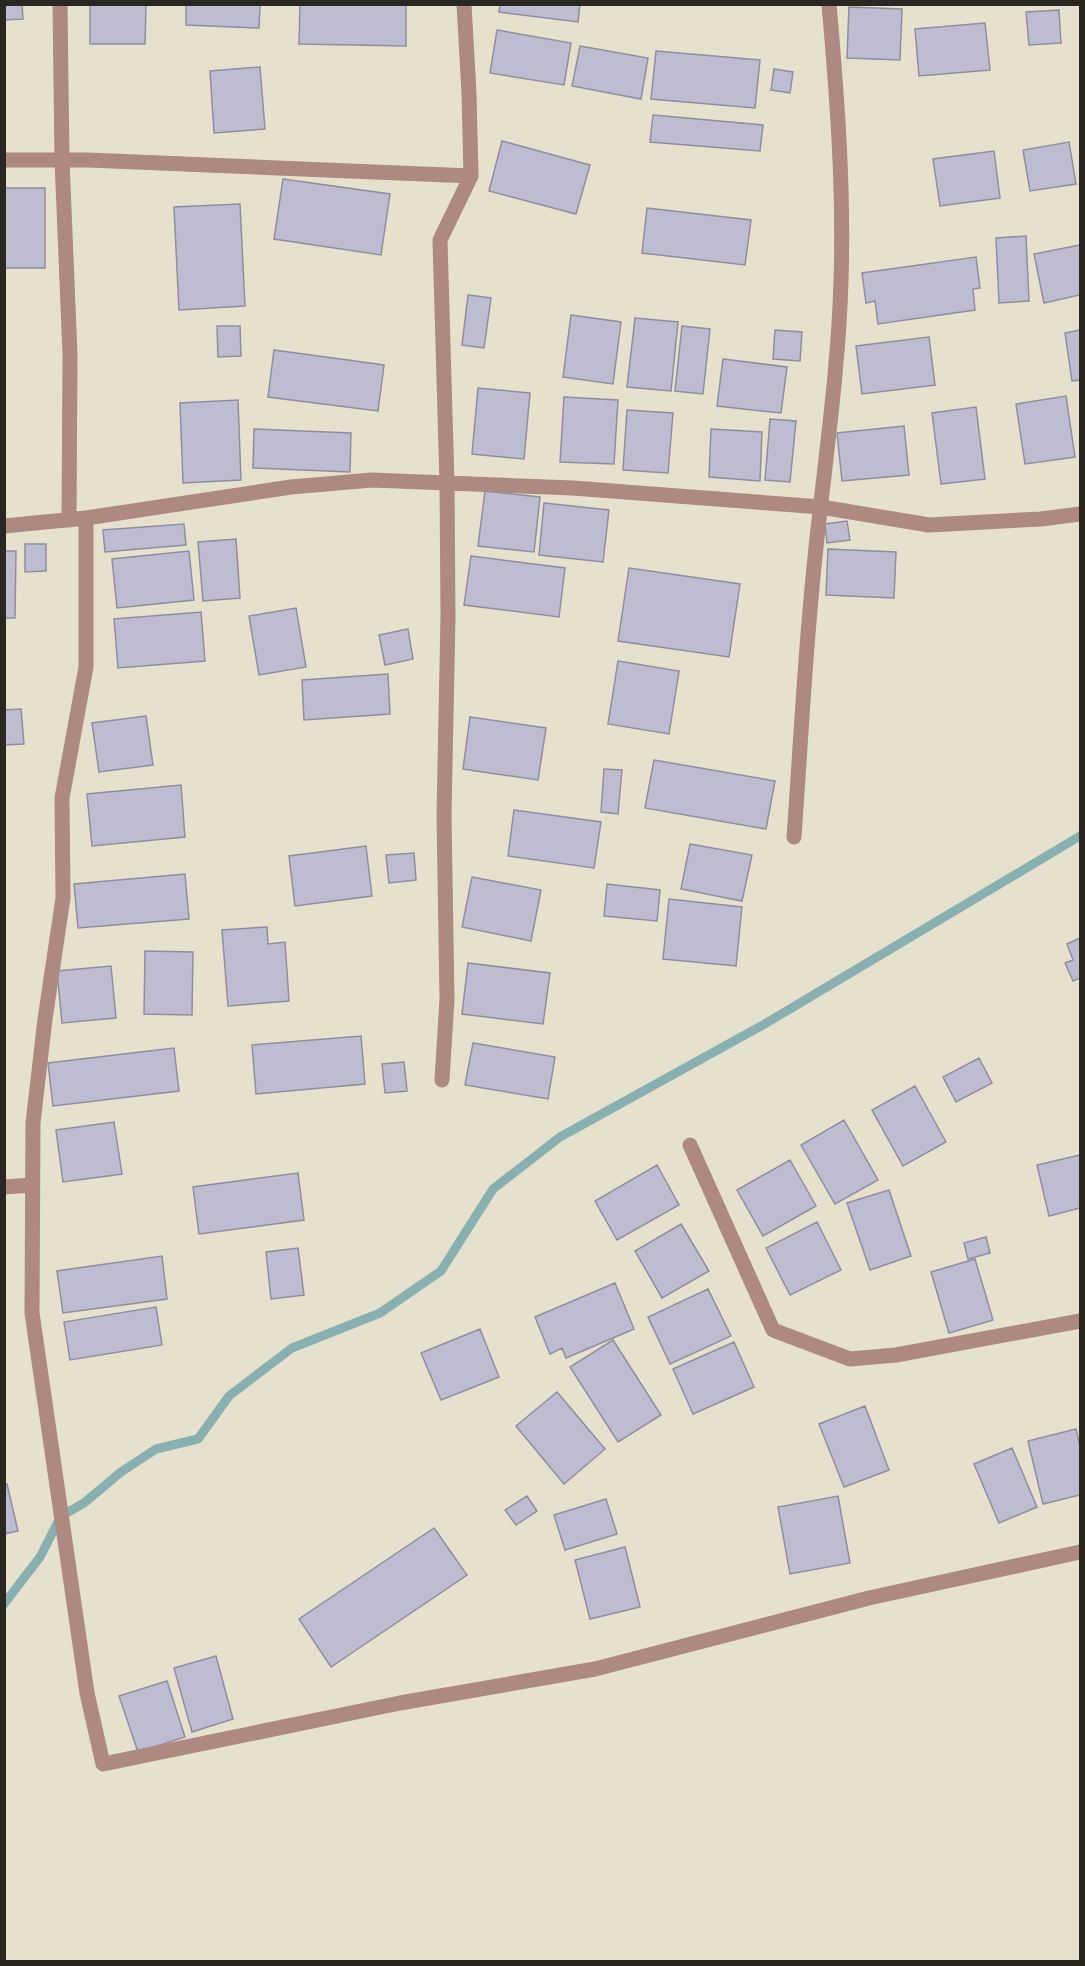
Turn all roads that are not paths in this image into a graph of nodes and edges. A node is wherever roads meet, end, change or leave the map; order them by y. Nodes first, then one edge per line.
1 (60, 4) edge
2 (464, 4) edge
3 (829, 4) edge
4 (4, 160) edge
5 (62, 160) junction
6 (471, 176) junction
7 (447, 483) junction
8 (821, 507) junction
9 (1080, 514) edge
10 (86, 518) junction
11 (69, 520) junction
12 (4, 526) edge
13 (794, 837) dead end
14 (442, 1080) dead end
15 (690, 1145) dead end
16 (32, 1185) junction
17 (4, 1187) edge
18 (1080, 1321) edge
19 (1080, 1552) edge

1 - 5 street
2 - 6 street
3 - 8 street
4 - 5 street
5 - 6 street
5 - 11 street
6 - 7 street
7 - 8 street
7 - 10 street
7 - 14 street
8 - 9 street
8 - 13 street
10 - 11 street
10 - 16 street
11 - 12 street
15 - 18 street
16 - 17 street
16 - 19 street

